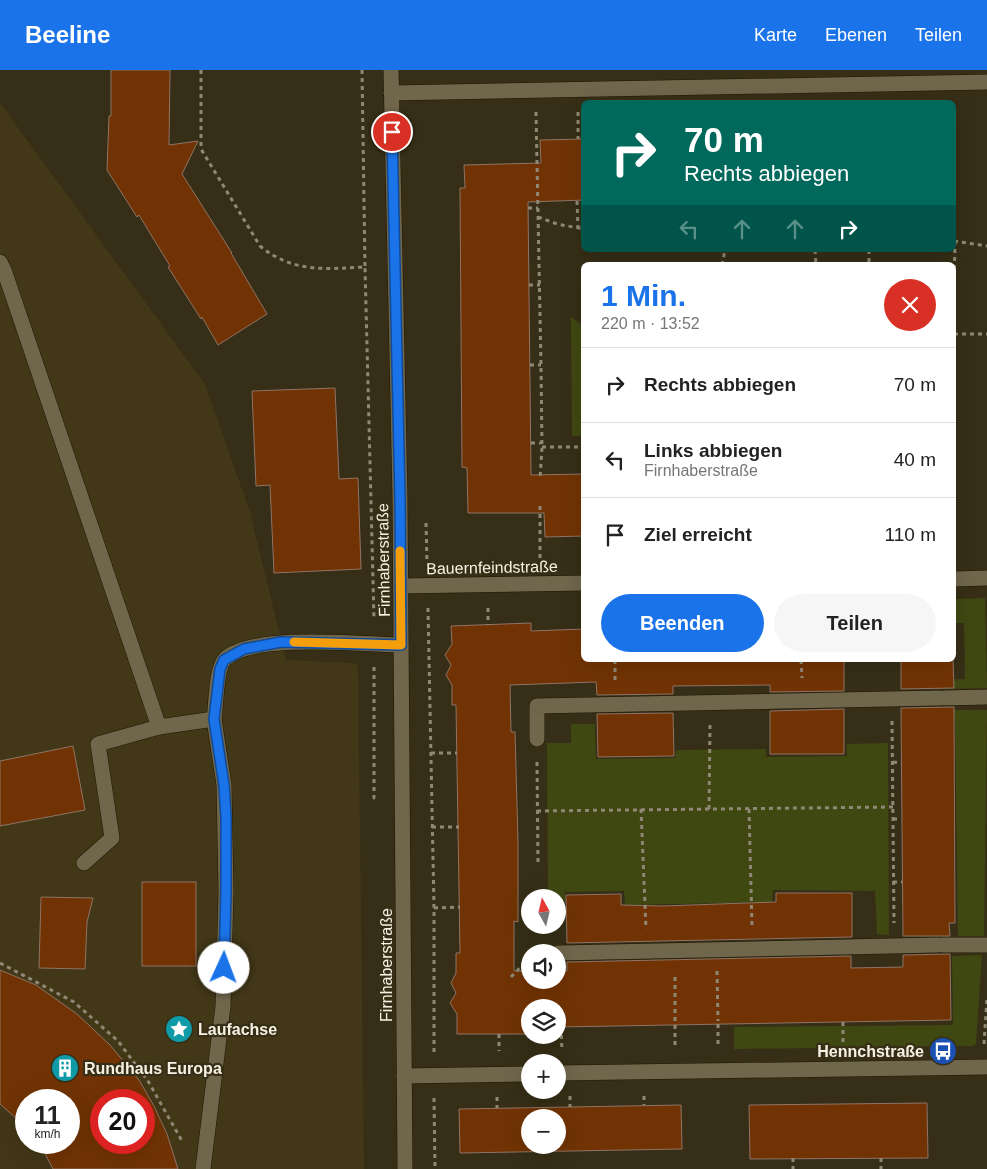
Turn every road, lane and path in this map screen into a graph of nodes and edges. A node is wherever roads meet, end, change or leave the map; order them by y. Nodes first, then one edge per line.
1 (201, 70) edge
2 (362, 70) edge
3 (391, 70) edge
4 (987, 82) edge
5 (536, 91) junction
6 (391, 94) junction
7 (577, 201) dead end
8 (528, 208) dead end
9 (538, 208) junction
10 (538, 218) junction
11 (578, 228) junction
12 (581, 228) edge
13 (956, 241) edge
14 (987, 246) edge
15 (0, 262) edge
16 (366, 267) junction
17 (529, 285) dead end
18 (540, 285) junction
19 (956, 334) edge
20 (987, 334) edge
21 (530, 365) dead end
22 (541, 365) junction
23 (531, 443) dead end
24 (542, 445) junction
25 (581, 446) edge
26 (540, 479) dead end
27 (540, 506) dead end
28 (956, 578) edge
29 (987, 578) edge
30 (540, 583) junction
31 (581, 583) edge
32 (428, 585) junction
33 (401, 586) junction
34 (374, 644) junction
35 (401, 645) junction
36 (987, 697) edge
37 (891, 717) dead end
38 (214, 719) junction
39 (159, 727) junction
40 (537, 739) joint
41 (710, 745) dead end
42 (431, 753) junction
43 (457, 753) dead end
44 (893, 762) junction
45 (901, 762) dead end
46 (402, 800) junction
47 (893, 807) junction
48 (641, 809) junction
49 (710, 809) junction
50 (749, 809) junction
51 (537, 810) junction
52 (893, 819) junction
53 (901, 819) dead end
54 (432, 827) junction
55 (459, 827) dead end
56 (538, 862) dead end
57 (84, 863) dead end
58 (893, 882) junction
59 (902, 882) dead end
60 (460, 907) dead end
61 (434, 908) junction
62 (894, 927) dead end
63 (987, 945) edge
64 (717, 948) junction
65 (752, 948) junction
66 (647, 950) junction
67 (675, 950) junction
68 (566, 952) edge
69 (0, 963) edge
70 (521, 966) edge
71 (511, 977) dead end
72 (987, 998) edge
73 (675, 1021) dead end
74 (718, 1021) dead end
75 (985, 1067) edge
76 (566, 1073) edge
77 (521, 1074) edge
78 (404, 1076) junction
79 (434, 1076) junction
80 (187, 1145) dead end
81 (793, 1158) dead end
82 (881, 1158) dead end
83 (203, 1169) edge
84 (405, 1169) edge
85 (435, 1169) edge
86 (793, 1169) edge
87 (881, 1169) edge

1 - 16 path
2 - 16 path
3 - 6 street, Firnhaberstraße
4 - 5 street
5 - 6 street
5 - 9 path
6 - 33 street, Firnhaberstraße
7 - 11 path
8 - 9 path
9 - 10 path
10 - 11 path
10 - 18 path
11 - 12 path
13 - 14 path
15 - 39 street
16 - 34 path
17 - 18 path
18 - 22 path
19 - 20 path
21 - 22 path
22 - 24 path
23 - 24 path
24 - 25 path
24 - 26 path
27 - 30 path
28 - 29 street
30 - 31 street, Bauernfeindstraße
30 - 32 street, Bauernfeindstraße
32 - 33 street, Bauernfeindstraße
32 - 42 path
33 - 35 street, Firnhaberstraße
34 - 35 street
34 - 38 street
34 - 46 path
35 - 46 street, Firnhaberstraße
36 - 40 street
37 - 44 path
38 - 39 street
38 - 83 street
39 - 57 street
40 - 51 path
41 - 49 path
42 - 43 path
42 - 54 path
44 - 45 path
44 - 47 path
46 - 78 street, Firnhaberstraße
47 - 50 path
47 - 52 path
48 - 49 path
48 - 51 path
48 - 66 path
49 - 50 path
50 - 65 path
51 - 56 path
52 - 53 path
52 - 58 path
54 - 55 path
54 - 61 path
58 - 59 path
58 - 62 path
60 - 61 path
61 - 79 path
63 - 65 street
64 - 65 street
64 - 67 street
64 - 74 path
66 - 67 street
66 - 68 street
67 - 73 path
69 - 80 path
70 - 71 path
72 - 75 path
75 - 76 street
77 - 79 street
78 - 79 street
78 - 84 street, Firnhaberstraße
79 - 85 path
81 - 86 path
82 - 87 path

